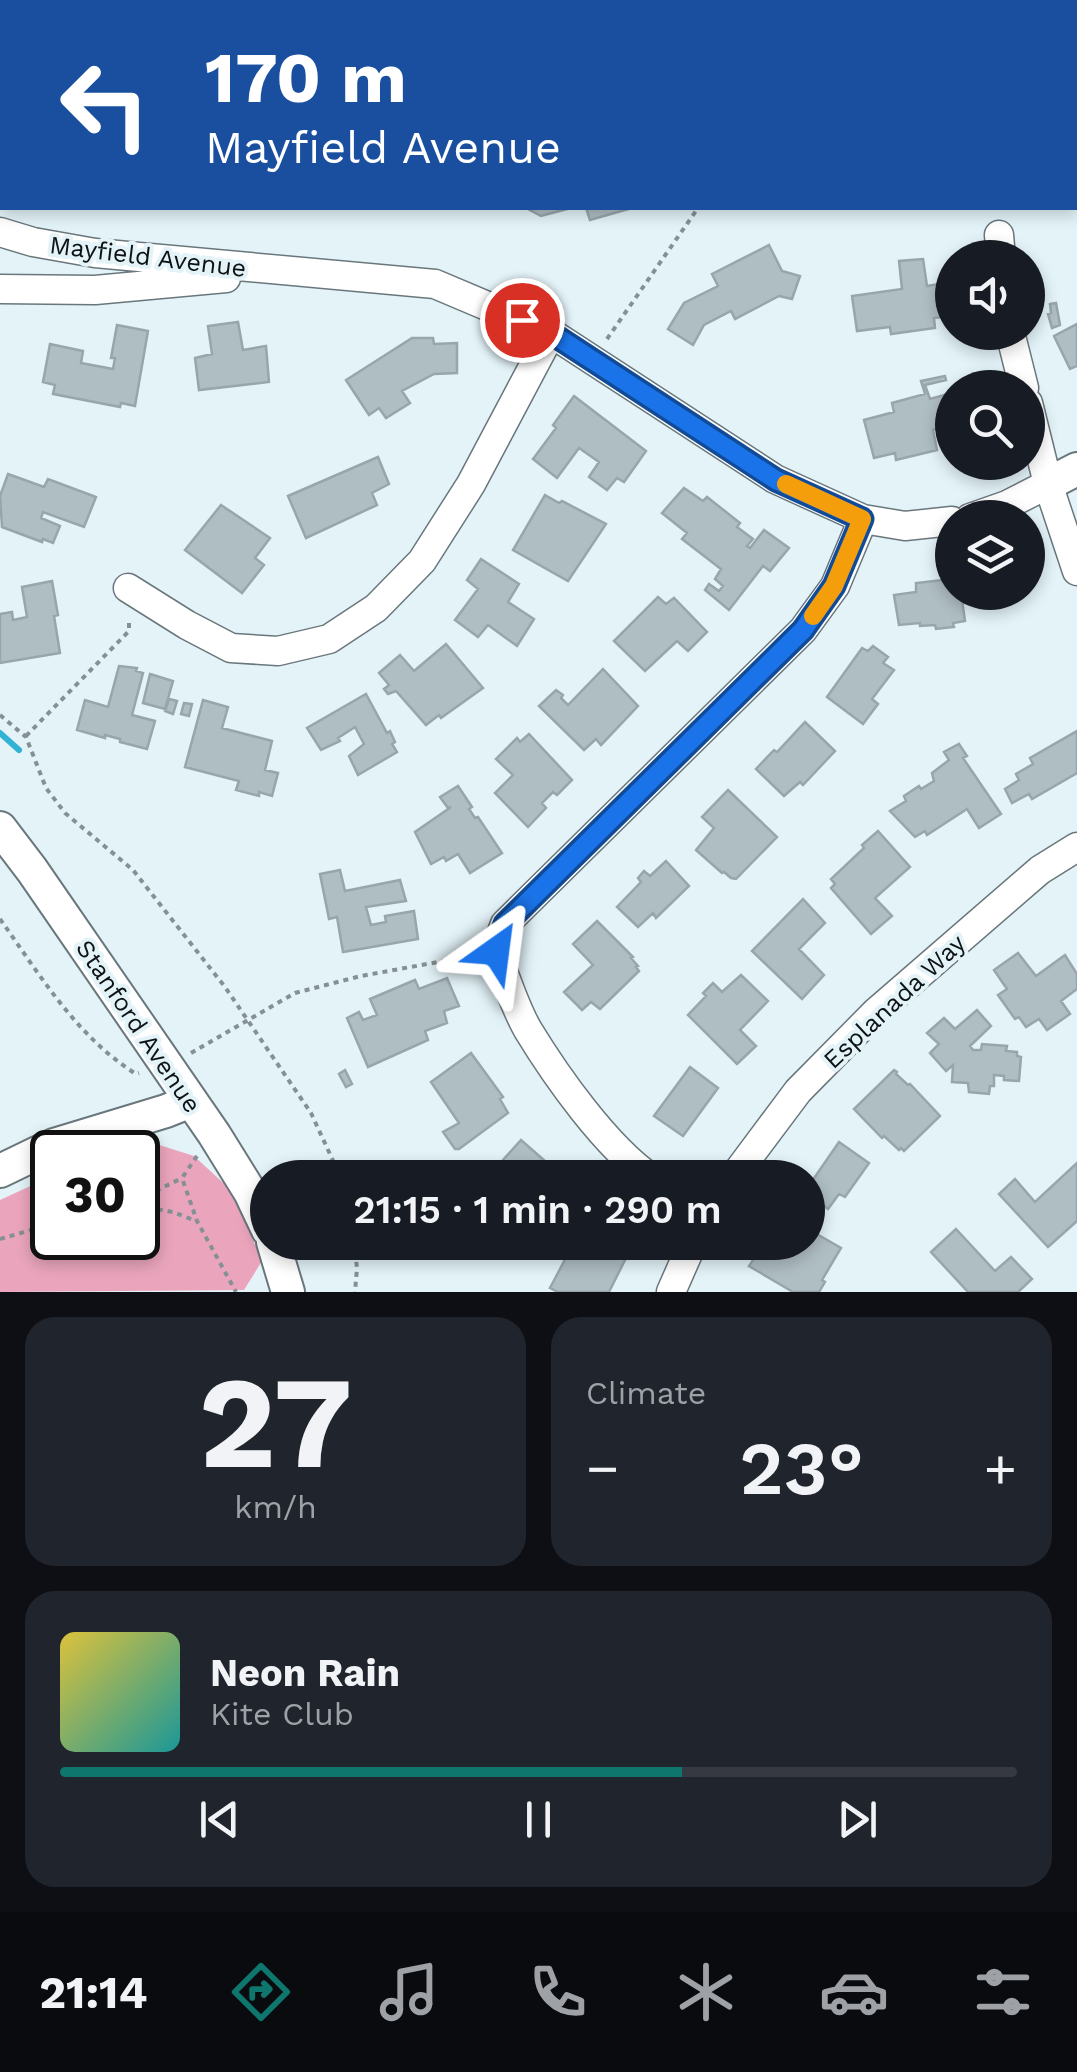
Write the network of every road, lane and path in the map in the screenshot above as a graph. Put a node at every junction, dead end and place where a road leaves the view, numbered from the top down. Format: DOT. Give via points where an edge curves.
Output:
graph roads {
  1 [pos="697,210"];
  2 [pos="0,232"];
  3 [pos="297,272"];
  4 [pos="0,289"];
  5 [pos="551,333"];
  6 [pos="592,360"];
  7 [pos="1045,440"];
  8 [pos="1062,477"];
  9 [pos="1014,500"];
  10 [pos="862,519"];
  11 [pos="935,523"];
  12 [pos="1077,571"];
  13 [pos="128,588"];
  14 [pos="0,715"];
  15 [pos="26,736"];
  16 [pos="0,828"];
  17 [pos="1077,847"];
  18 [pos="0,920"];
  19 [pos="496,951"];
  20 [pos="249,1021"];
  21 [pos="187,1054"];
  22 [pos="146,1072"];
  23 [pos="192,1102"];
  24 [pos="200,1152"];
  25 [pos="332,1160"];
  26 [pos="630,1160"];
  27 [pos="746,1160"];
  28 [pos="0,1171"];
  29 [pos="182,1178"];
  30 [pos="160,1190"];
  31 [pos="250,1192"];
  32 [pos="160,1208"];
  33 [pos="197,1221"];
  34 [pos="30,1230"];
  35 [pos="0,1239"];
  36 [pos="278,1260"];
  37 [pos="356,1260"];
  38 [pos="685,1260"];
  39 [pos="236,1292"];
  40 [pos="288,1292"];
  41 [pos="355,1292"];
  42 [pos="670,1292"];
  1 -- 6 [label="path"];
  2 -- 3 [label="street, Mayfield Avenue" via="95,254"];
  3 -- 4 [label="street, Mayfield Avenue" via="95,290"];
  3 -- 5 [label="street, Mayfield Avenue" via="435,284"];
  5 -- 6 [label="street, Mayfield Avenue"];
  5 -- 13 [label="street" via="471,484 422,560 376,608 328,639 278,651 230,648"];
  6 -- 10 [label="street, Mayfield Avenue" via="776,480"];
  7 -- 8 [label="street"];
  8 -- 9 [label="street"];
  8 -- 12 [label="street"];
  10 -- 11 [label="street, Mayfield Avenue"];
  10 -- 19 [label="street" via="834,586 803,630 505,924"];
  13 -- 15 [label="path" via="129,632"];
  14 -- 15 [label="path"];
  15 -- 20 [label="path" via="46,788 65,813 133,870"];
  16 -- 23 [label="street, Stanford Avenue"];
  17 -- 27 [label="street, Esplanada Way" via="1040,870 876,1012 798,1091"];
  18 -- 22 [label="path" via="80,1028 124,1067"];
  19 -- 20 [label="path" via="296,993"];
  19 -- 26 [label="street" via="527,1028 586,1113"];
  20 -- 21 [label="path"];
  20 -- 25 [label="path" via="311,1112"];
  23 -- 28 [label="street" via="54,1145"];
  23 -- 31 [label="street, Stanford Avenue"];
  24 -- 29 [label="path"];
  29 -- 30 [label="path"];
  29 -- 33 [label="path"];
  32 -- 33 [label="path"];
  33 -- 39 [label="path"];
  34 -- 35 [label="path"];
  36 -- 40 [label="street"];
  37 -- 41 [label="path"];
  38 -- 42 [label="street"];
}
